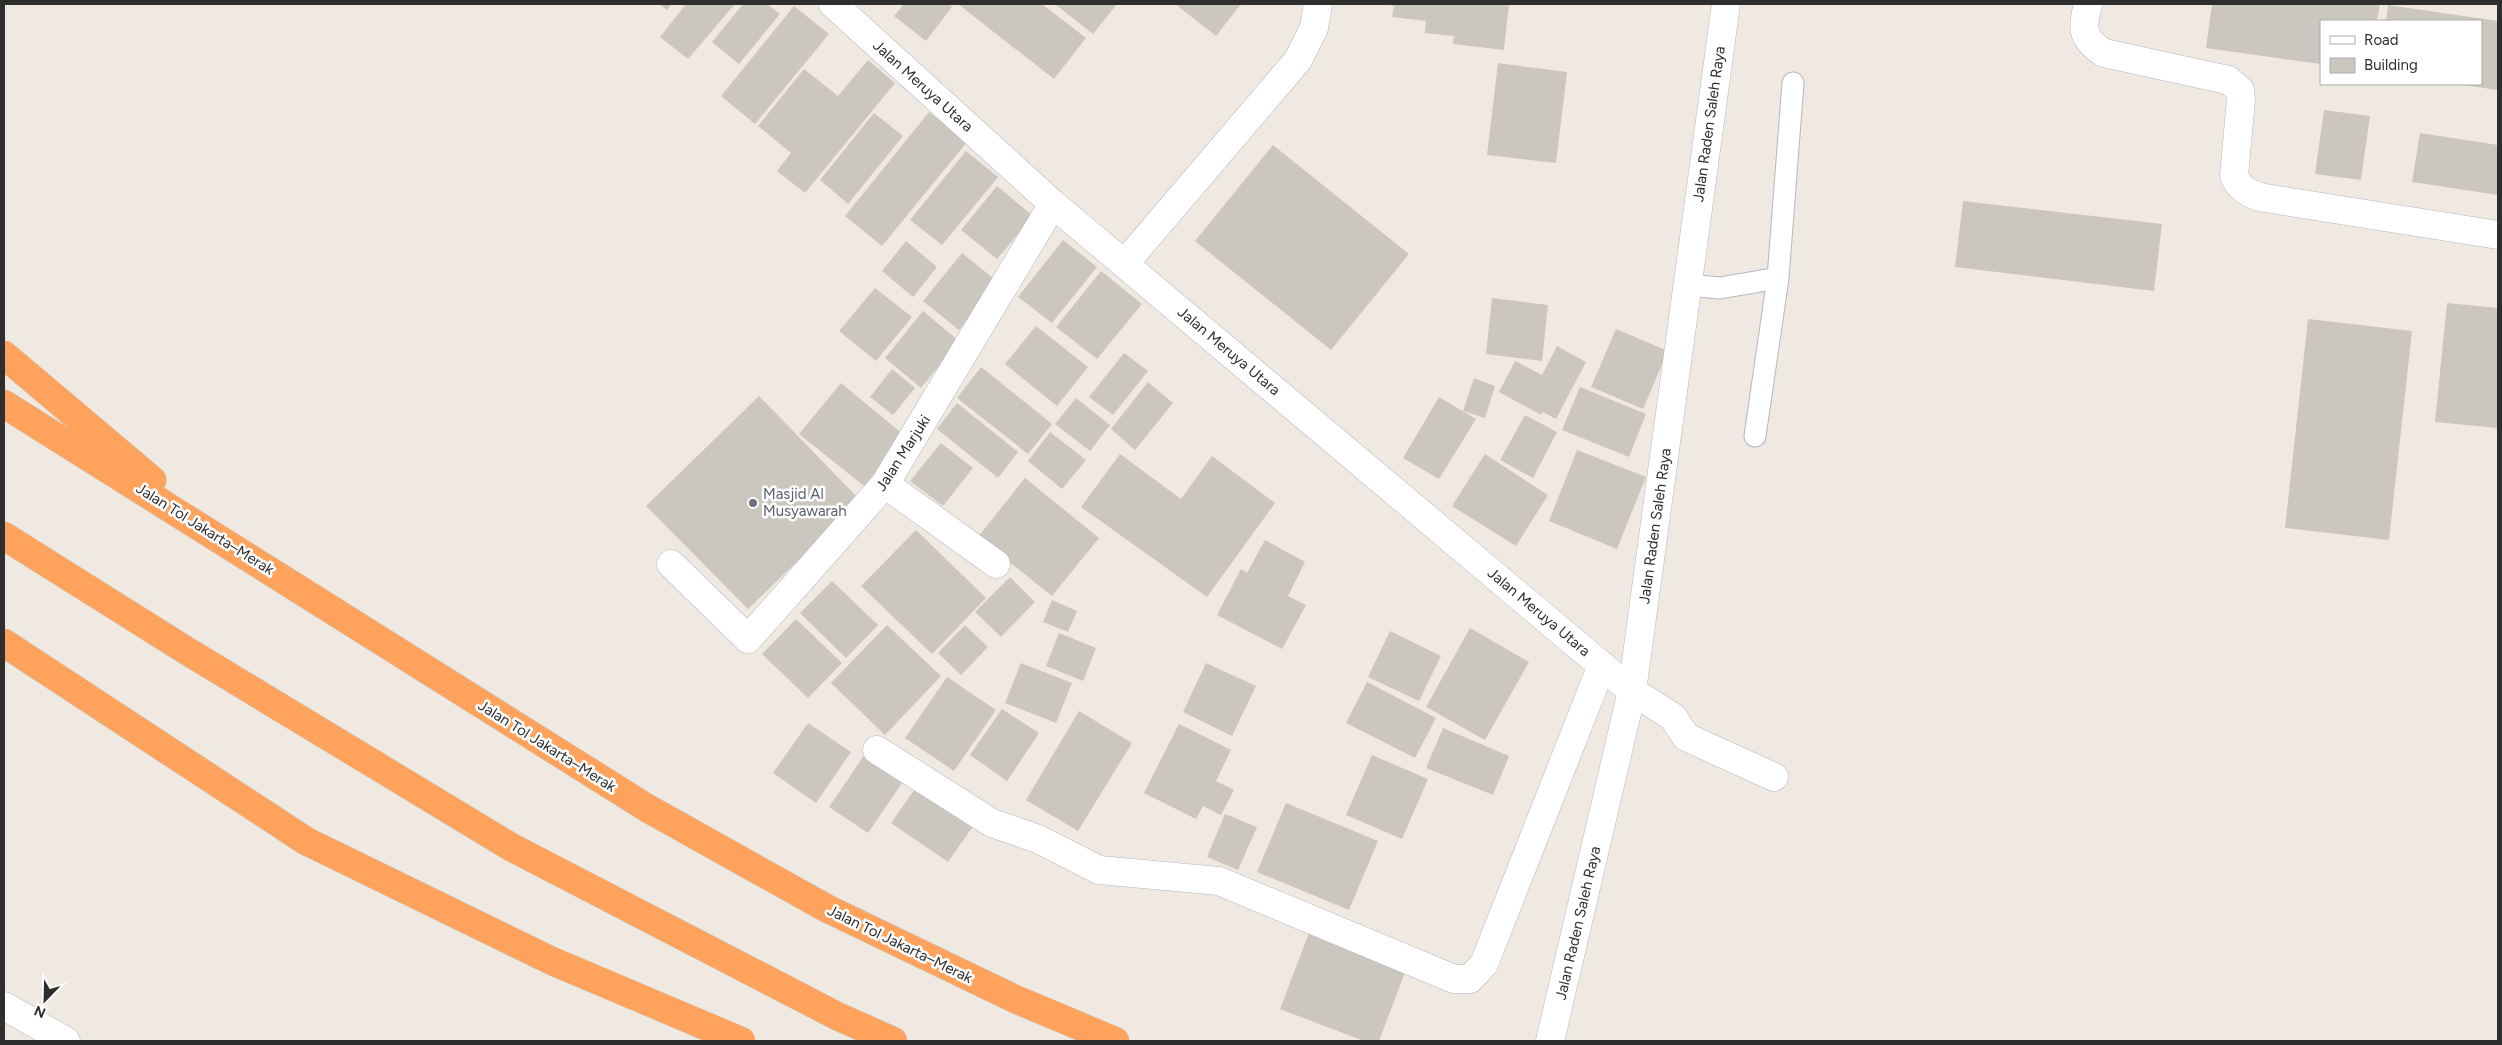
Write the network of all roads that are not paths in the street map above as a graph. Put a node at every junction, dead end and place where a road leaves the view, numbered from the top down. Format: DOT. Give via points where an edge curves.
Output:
graph roads {
  1 [pos="833,4"];
  2 [pos="1318,4"];
  3 [pos="1726,4"];
  4 [pos="2088,4"];
  5 [pos="1793,83"];
  6 [pos="1053,204"];
  7 [pos="2498,235"];
  8 [pos="1125,263"];
  9 [pos="1778,278"];
  10 [pos="1687,285"];
  11 [pos="4,355"];
  12 [pos="4,404"];
  13 [pos="1755,436"];
  14 [pos="885,484"];
  15 [pos="4,536"];
  16 [pos="217,536"];
  17 [pos="671,564"];
  18 [pos="996,564"];
  19 [pos="4,642"];
  20 [pos="1602,665"];
  21 [pos="1632,691"];
  22 [pos="877,750"];
  23 [pos="1774,778"];
  24 [pos="4,1006"];
  25 [pos="66,1041"];
  26 [pos="741,1041"];
  27 [pos="893,1041"];
  28 [pos="1115,1041"];
  29 [pos="1550,1041"];
  1 -- 6 [label="street, Jalan Meruya Utara"];
  2 -- 8 [label="street" via="1314,28 1298,60"];
  3 -- 10 [label="street, Jalan Raden Saleh Raya"];
  4 -- 7 [label="street" via="2084,29 2087,40 2104,53 2228,80 2238,87 2241,99 2234,176 2246,192 2265,198"];
  5 -- 9 [label="lane"];
  6 -- 8 [label="street, Jalan Meruya Utara"];
  6 -- 14 [label="street, Jalan Marjuki"];
  8 -- 20 [label="street, Jalan Meruya Utara"];
  9 -- 10 [label="lane" via="1720,288"];
  9 -- 13 [label="lane"];
  10 -- 21 [label="street, Jalan Raden Saleh Raya"];
  11 -- 16 [label="highway"];
  12 -- 16 [label="highway, Jalan Tol Jakarta–Merak"];
  14 -- 17 [label="street, Jalan Marjuki" via="748,639"];
  14 -- 18 [label="street"];
  15 -- 27 [label="highway" via="511,847 837,1016"];
  16 -- 28 [label="highway, Jalan Tol Jakarta–Merak" via="339,616 673,822 826,908 1015,999"];
  19 -- 26 [label="highway" via="306,841 552,961"];
  20 -- 21 [label="street, Jalan Meruya Utara"];
  20 -- 22 [label="street" via="1484,964 1470,978 1454,980 1219,881 1099,870 1038,839 992,823"];
  21 -- 23 [label="street, Jalan Meruya Utara" via="1673,717 1686,737"];
  21 -- 29 [label="street, Jalan Raden Saleh Raya"];
  24 -- 25 [label="street"];
}
